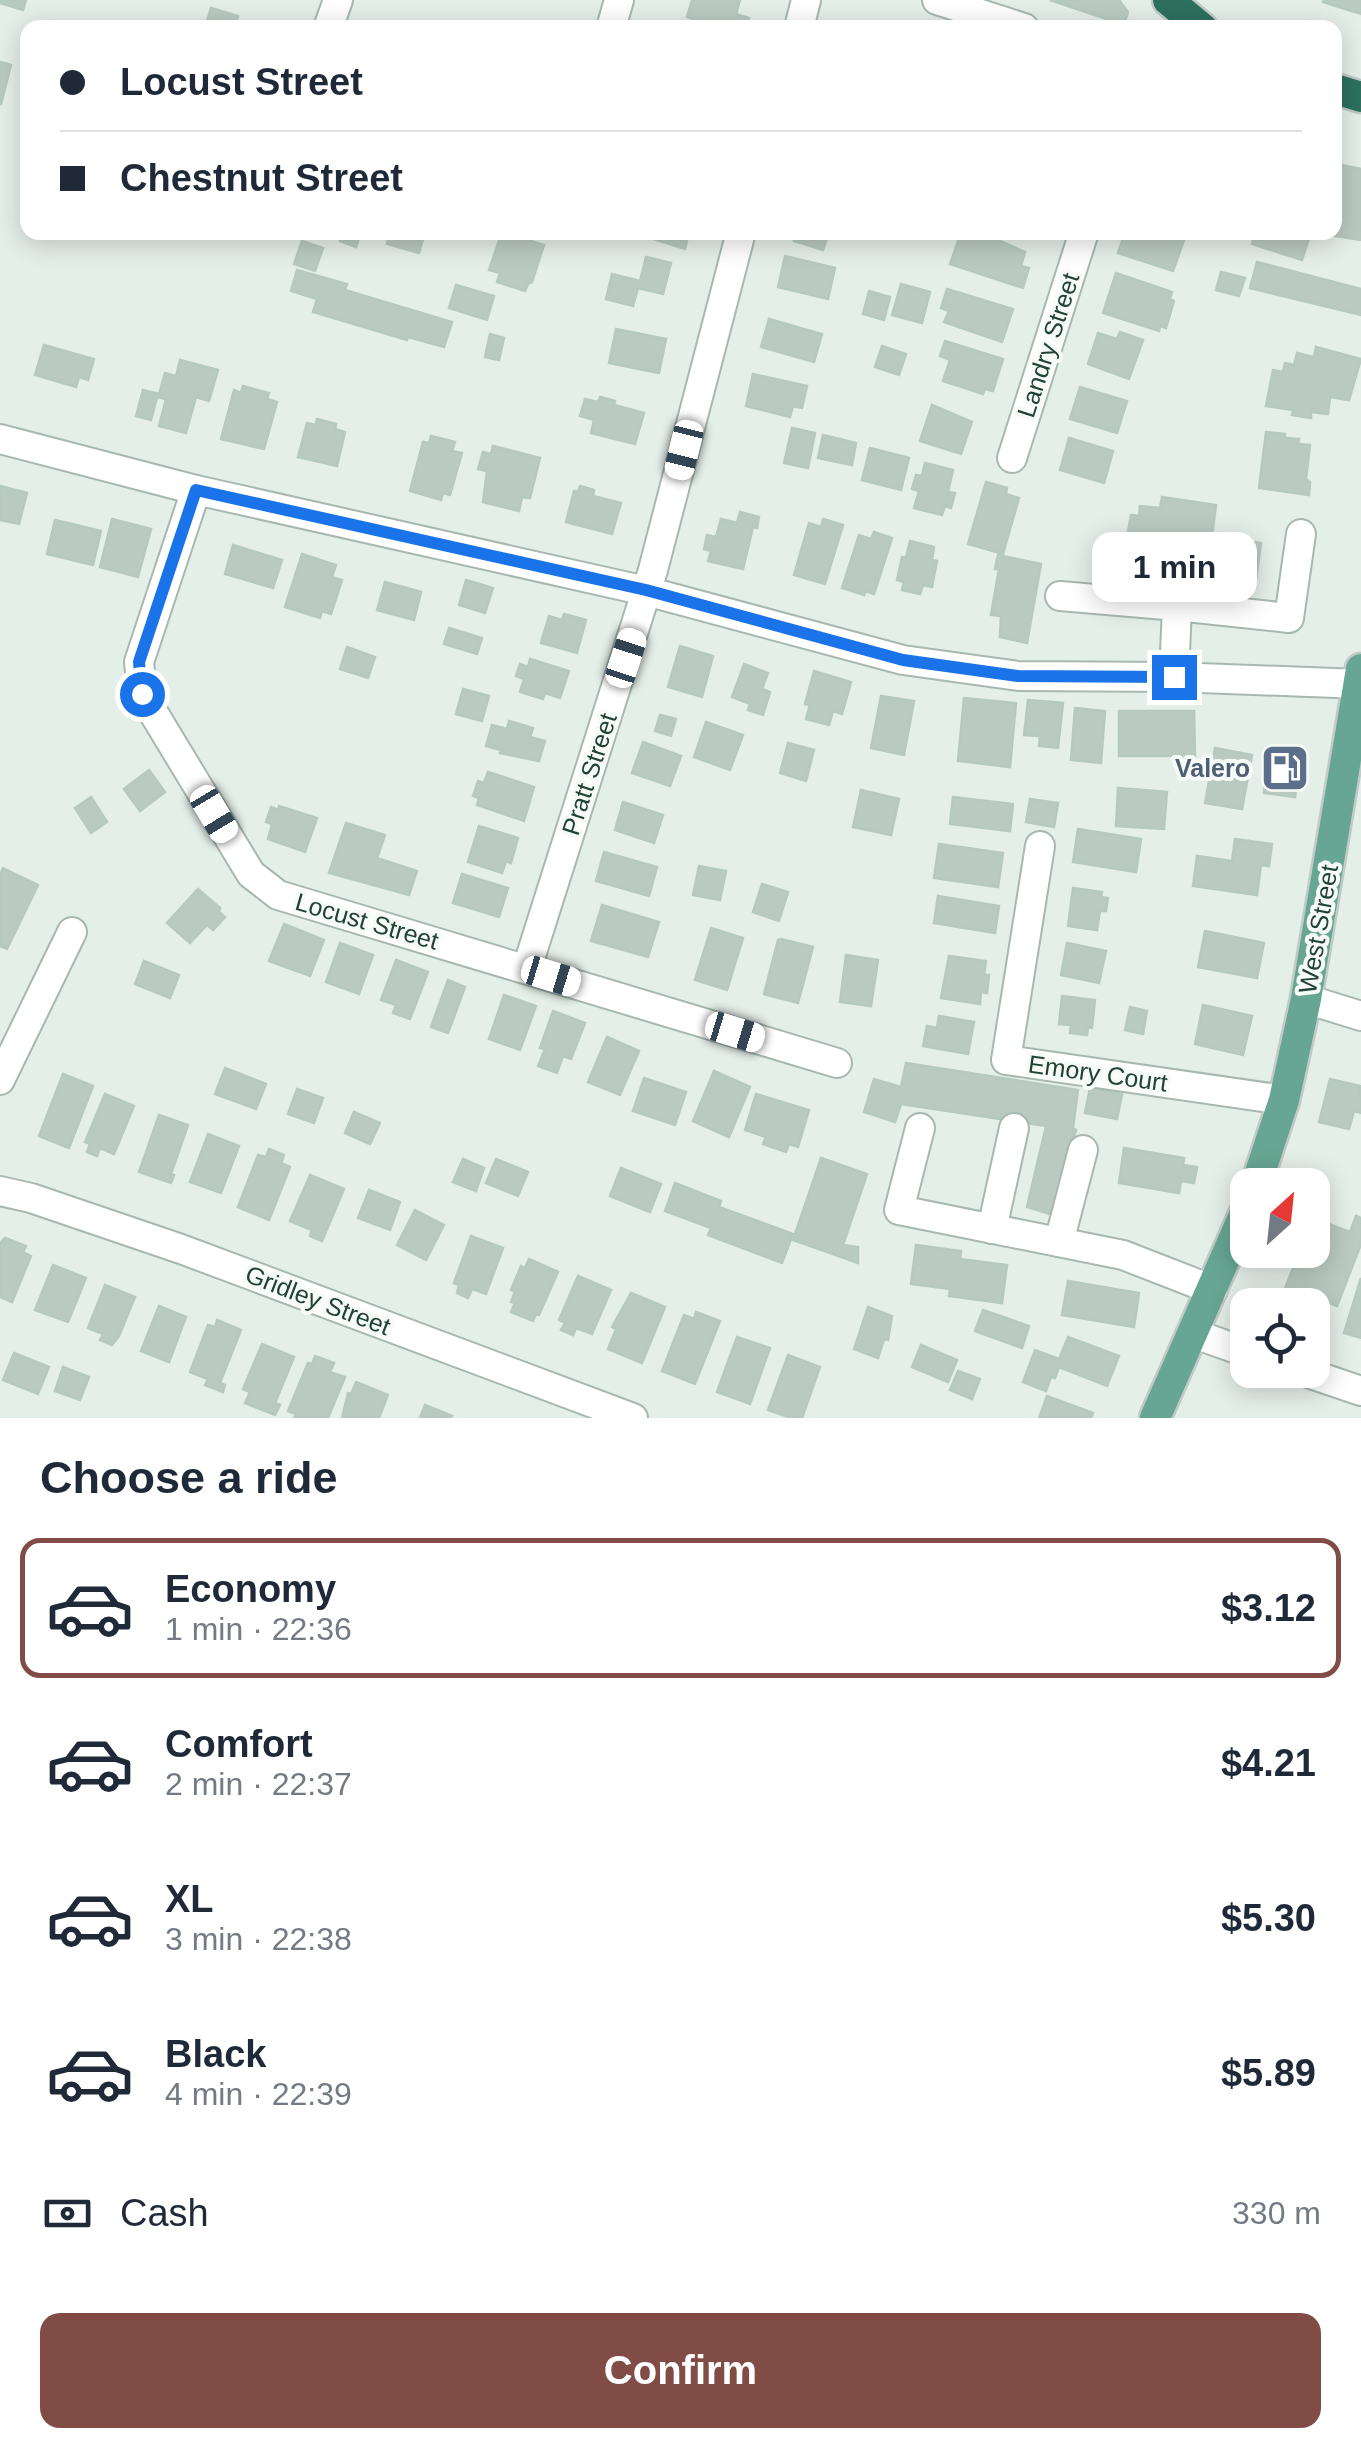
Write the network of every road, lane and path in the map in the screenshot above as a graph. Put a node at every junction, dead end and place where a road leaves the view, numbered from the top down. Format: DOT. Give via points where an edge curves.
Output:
graph roads {
  1 [pos="937,0"];
  2 [pos="1168,0"];
  3 [pos="999,20"];
  4 [pos="1192,20"];
  5 [pos="740,240"];
  6 [pos="1081,240"];
  7 [pos="0,438"];
  8 [pos="1012,458"];
  9 [pos="196,490"];
  10 [pos="1301,534"];
  11 [pos="646,590"];
  12 [pos="1060,596"];
  13 [pos="1178,606"];
  14 [pos="1174,677"];
  15 [pos="1360,679"];
  16 [pos="1040,846"];
  17 [pos="72,932"];
  18 [pos="527,968"];
  19 [pos="1306,999"];
  20 [pos="1361,1016"];
  21 [pos="837,1063"];
  22 [pos="0,1080"];
  23 [pos="1284,1100"];
  24 [pos="920,1128"];
  25 [pos="1014,1128"];
  26 [pos="1082,1150"];
  27 [pos="1262,1168"];
  28 [pos="0,1191"];
  29 [pos="992,1229"];
  30 [pos="1059,1242"];
  31 [pos="1230,1249"];
  32 [pos="1213,1290"];
  33 [pos="1192,1334"];
  34 [pos="1230,1346"];
  35 [pos="1330,1380"];
  36 [pos="1361,1391"];
  37 [pos="633,1418"];
  38 [pos="1154,1418"];
  1 -- 3 [label="street"];
  2 -- 4 [label="highway"];
  5 -- 11 [label="street, Pratt Street"];
  6 -- 8 [label="street, Landry Street"];
  7 -- 9 [label="street"];
  9 -- 11 [label="street"];
  9 -- 18 [label="street, Locust Street" via="139,662 142,694 251,874 278,895"];
  10 -- 13 [label="street" via="1290,618"];
  11 -- 14 [label="street" via="903,660 1018,676"];
  11 -- 18 [label="street, Pratt Street"];
  12 -- 13 [label="street"];
  13 -- 14 [label="street"];
  14 -- 15 [label="street"];
  15 -- 19 [label="main road, West Street"];
  16 -- 23 [label="street, Emory Court" via="1006,1060"];
  17 -- 22 [label="street"];
  18 -- 21 [label="street, Locust Street"];
  19 -- 20 [label="street"];
  19 -- 23 [label="main road, West Street"];
  23 -- 27 [label="main road, West Street"];
  24 -- 29 [label="street" via="899,1210"];
  25 -- 29 [label="street"];
  26 -- 30 [label="street"];
  28 -- 37 [label="street, Gridley Street" via="181,1249"];
  29 -- 30 [label="street"];
  30 -- 32 [label="street" via="1123,1255"];
  31 -- 32 [label="main road"];
  32 -- 33 [label="main road"];
  33 -- 34 [label="street"];
  33 -- 38 [label="main road"];
  35 -- 36 [label="street"];
}
